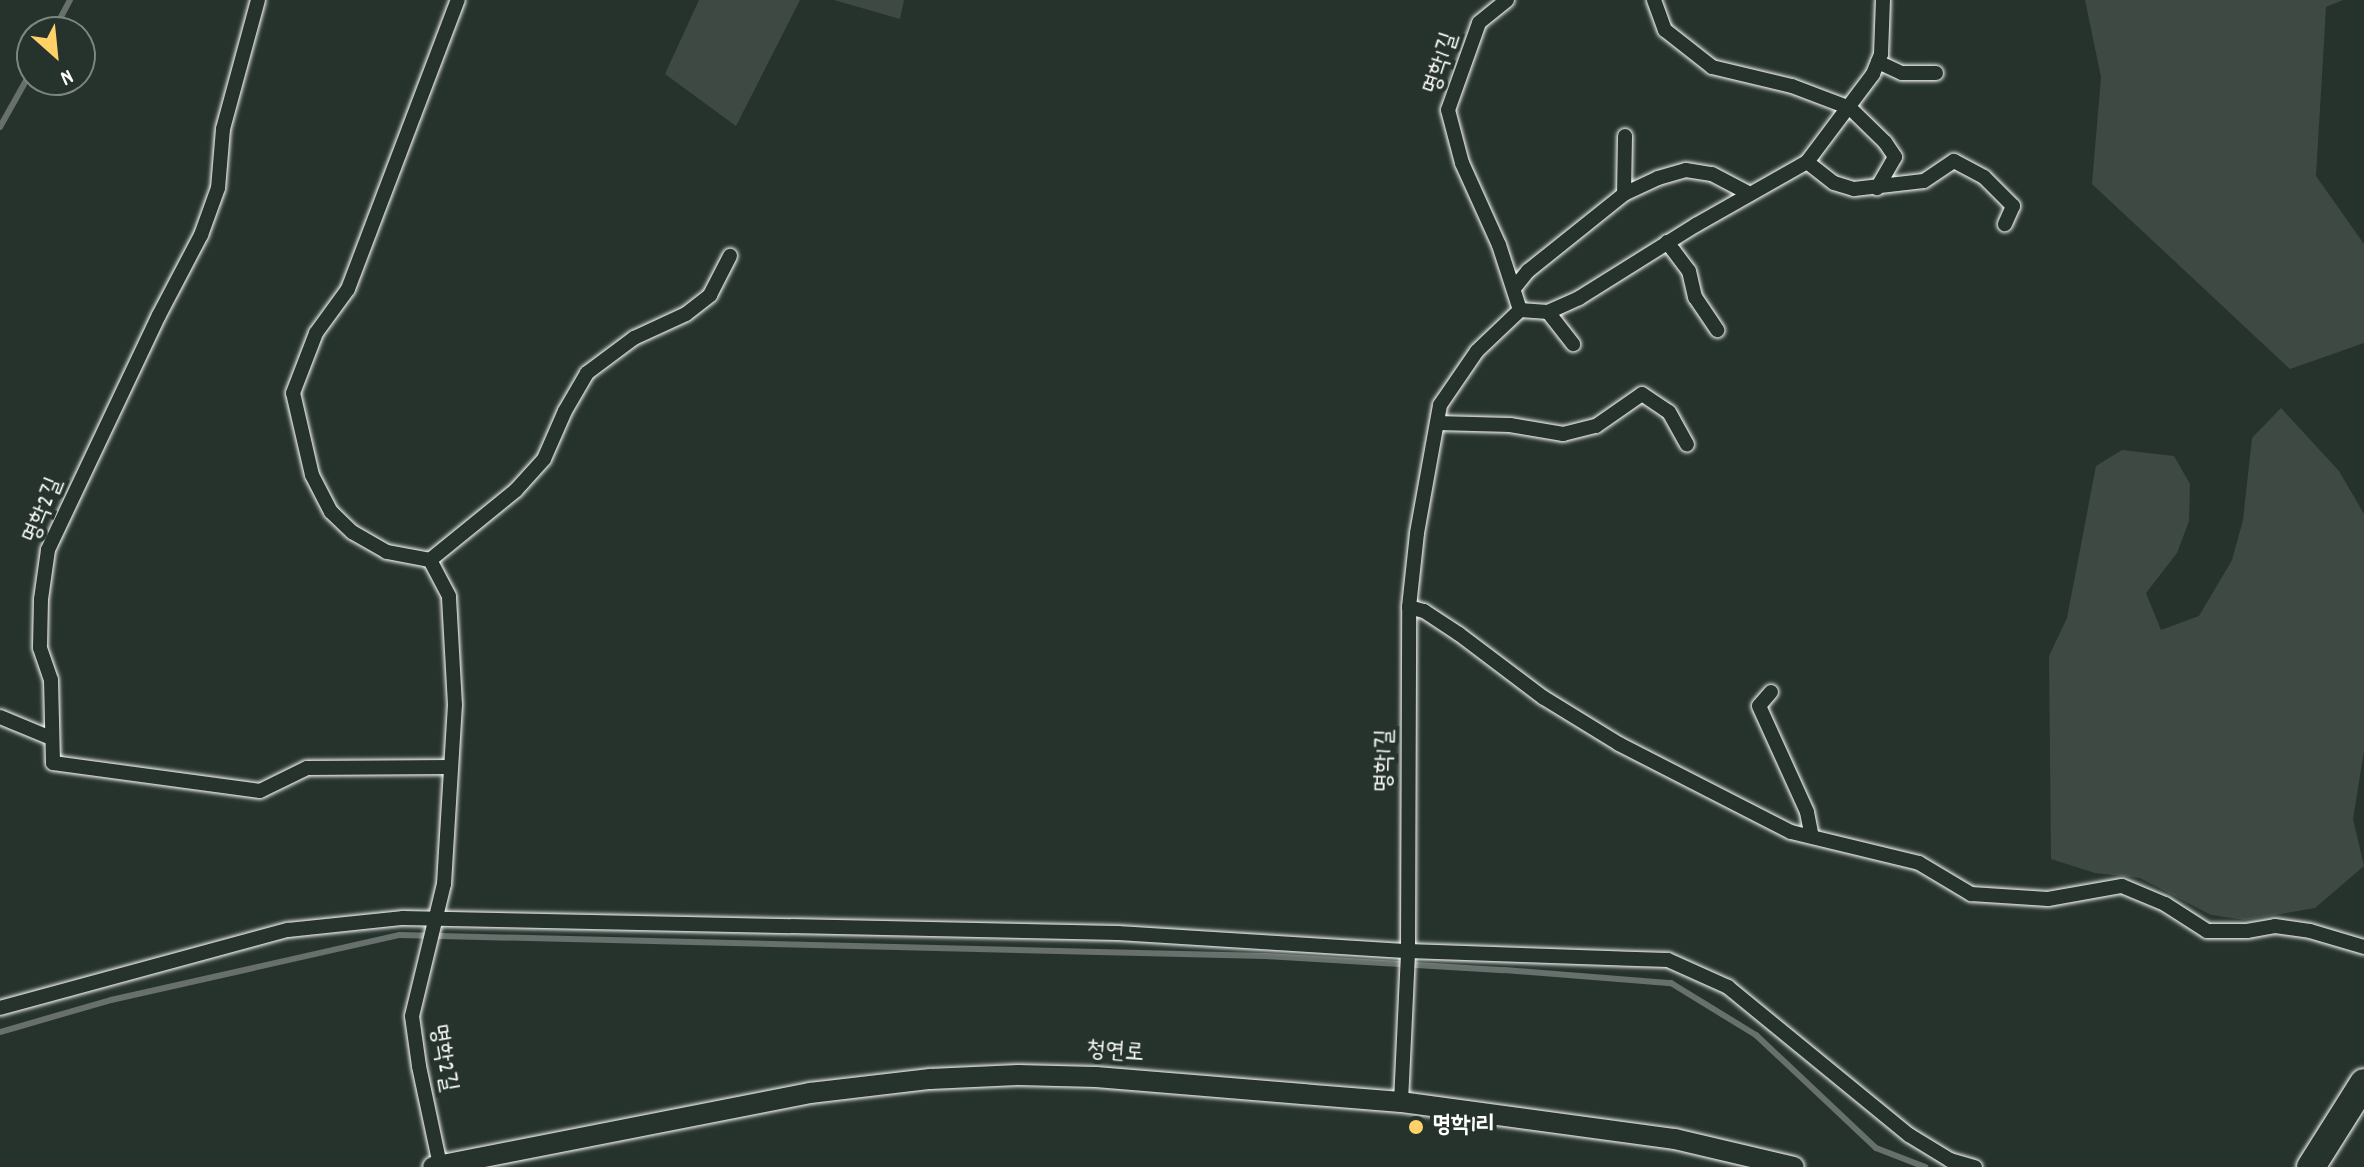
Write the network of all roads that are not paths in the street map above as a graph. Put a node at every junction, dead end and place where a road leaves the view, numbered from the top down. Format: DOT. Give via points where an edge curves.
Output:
graph roads {
  1 [pos="258,0"];
  2 [pos="458,0"];
  3 [pos="1507,0"];
  4 [pos="1654,0"];
  5 [pos="1883,0"];
  6 [pos="1878,62"];
  7 [pos="1936,73"];
  8 [pos="1850,108"];
  9 [pos="1625,136"];
  10 [pos="1807,162"];
  11 [pos="1877,188"];
  12 [pos="1624,194"];
  13 [pos="1750,194"];
  14 [pos="2005,224"];
  15 [pos="1667,242"];
  16 [pos="730,256"];
  17 [pos="1515,287"];
  18 [pos="1520,310"];
  19 [pos="1548,312"];
  20 [pos="1717,330"];
  21 [pos="1573,344"];
  22 [pos="1437,423"];
  23 [pos="1687,444"];
  24 [pos="430,560"];
  25 [pos="1409,607"];
  26 [pos="1771,692"];
  27 [pos="0,717"];
  28 [pos="51,738"];
  29 [pos="450,767"];
  30 [pos="1812,837"];
  31 [pos="435,924"];
  32 [pos="2364,947"];
  33 [pos="1408,952"];
  34 [pos="0,1008"];
  35 [pos="2364,1083"];
  36 [pos="1401,1102"];
  37 [pos="436,1166"];
  38 [pos="1794,1167"];
  39 [pos="1975,1167"];
  40 [pos="2311,1167"];
  1 -- 28 [label="street, 명학2길" via="223,129 218,188 201,235 48,550 40,648 51,680"];
  2 -- 24 [label="street" via="348,289 316,333 293,393 312,475 331,512 352,532 387,552"];
  3 -- 17 [label="street, 명학1길" via="1479,23 1448,110 1462,163"];
  4 -- 8 [label="street" via="1665,30 1712,67 1792,86"];
  5 -- 6 [label="street"];
  6 -- 7 [label="street" via="1902,73"];
  6 -- 8 [label="street"];
  8 -- 10 [label="street"];
  8 -- 11 [label="street" via="1895,157"];
  9 -- 12 [label="street"];
  10 -- 11 [label="street" via="1834,183"];
  10 -- 13 [label="street"];
  11 -- 14 [label="street" via="1924,181 1954,161 1984,177 2013,206"];
  12 -- 13 [label="street" via="1686,170 1712,174"];
  12 -- 17 [label="street"];
  13 -- 15 [label="street"];
  15 -- 19 [label="street"];
  15 -- 20 [label="street" via="1689,271 1695,297"];
  16 -- 24 [label="street" via="710,295 686,314 634,338 587,373 544,459 516,490"];
  17 -- 18 [label="street, 명학1길"];
  18 -- 19 [label="street"];
  18 -- 22 [label="street, 명학1길" via="1477,351 1440,405"];
  19 -- 21 [label="street"];
  22 -- 23 [label="street" via="1510,425 1563,434 1596,426 1642,394 1669,412"];
  22 -- 25 [label="street, 명학1길"];
  24 -- 29 [label="street" via="449,596 455,653"];
  25 -- 30 [label="street" via="1424,611 1544,698 1619,744 1791,832"];
  25 -- 33 [label="street, 명학1길"];
  26 -- 30 [label="street" via="1759,706 1807,812"];
  27 -- 28 [label="street"];
  28 -- 29 [label="street" via="53,763 260,791 307,768"];
  29 -- 31 [label="street" via="449,842"];
  30 -- 32 [label="street" via="1919,863 1971,894 2048,899 2122,886 2165,904 2207,931 2275,926"];
  31 -- 33 [label="street" via="1118,933"];
  31 -- 34 [label="street" via="403,918 288,930"];
  31 -- 37 [label="street, 명학2길" via="412,1016"];
  33 -- 36 [label="street, 명학1길"];
  33 -- 39 [label="street" via="1668,960 1728,987 1909,1135 1950,1160"];
  35 -- 40 [label="highway"];
  36 -- 37 [label="main road, 청연로" via="1096,1077 930,1079 810,1093"];
  36 -- 38 [label="main road, 청연로" via="1675,1139"];
}
